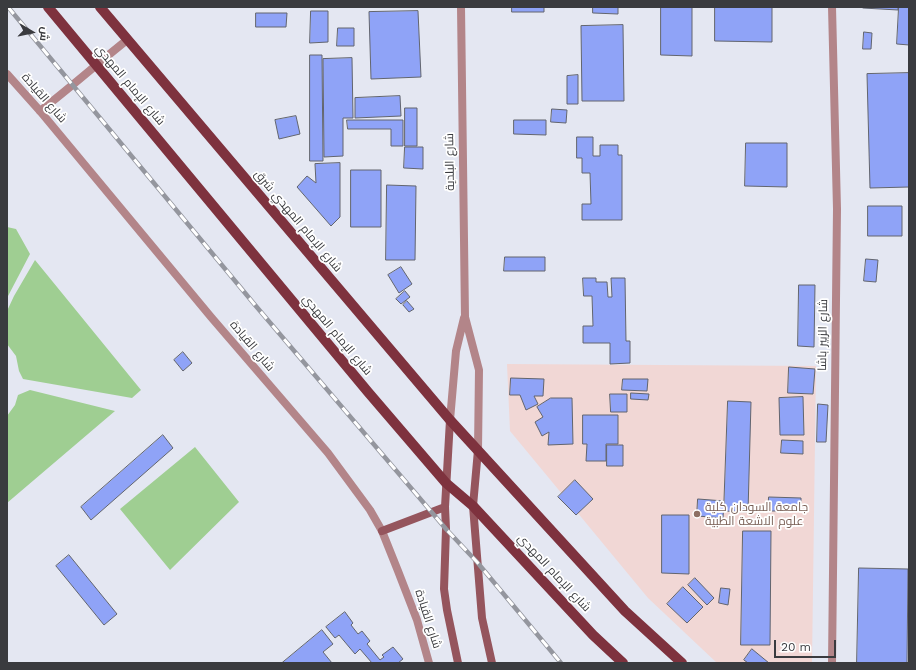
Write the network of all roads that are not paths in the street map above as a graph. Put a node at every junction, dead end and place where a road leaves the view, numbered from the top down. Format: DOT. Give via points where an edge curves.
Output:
graph roads {
  1 [pos="48,7"];
  2 [pos="100,7"];
  3 [pos="461,7"];
  4 [pos="832,7"];
  5 [pos="127,40"];
  6 [pos="96,64"];
  7 [pos="7,74"];
  8 [pos="40,111"];
  9 [pos="465,317"];
  10 [pos="450,420"];
  11 [pos="478,450"];
  12 [pos="446,483"];
  13 [pos="473,506"];
  14 [pos="445,507"];
  15 [pos="382,531"];
  16 [pos="429,663"];
  17 [pos="458,663"];
  18 [pos="492,663"];
  19 [pos="624,663"];
  20 [pos="682,663"];
  21 [pos="832,663"];
  1 -- 6 [label="main road, شارع الإمام المهدي"];
  2 -- 5 [label="main road, شارع الإمام المهدي شرق"];
  3 -- 9 [label="street, شارع البلدية"];
  4 -- 21 [label="street, شارع الزبير باشا" via="837,209"];
  5 -- 6 [label="street"];
  5 -- 10 [label="main road, شارع الإمام المهدي شرق"];
  6 -- 8 [label="street" via="74,86"];
  6 -- 12 [label="main road, شارع الإمام المهدي" via="332,350"];
  7 -- 8 [label="street, شارع القيادة"];
  8 -- 15 [label="street, شارع القيادة" via="328,453 370,510"];
  9 -- 10 [label="street" via="456,352"];
  9 -- 11 [label="street" via="479,370"];
  10 -- 11 [label="main road, شارع الإمام المهدي شرق"];
  10 -- 12 [label="main road, شارع القيادة"];
  11 -- 13 [label="main road"];
  11 -- 20 [label="main road" via="625,611"];
  12 -- 13 [label="main road, شارع الإمام المهدي"];
  12 -- 14 [label="main road, شارع القيادة"];
  13 -- 18 [label="main road" via="482,618"];
  13 -- 19 [label="main road, شارع الإمام المهدي" via="593,635"];
  14 -- 15 [label="main road"];
  14 -- 17 [label="main road, شارع القيادة" via="444,589"];
  15 -- 16 [label="street, شارع القيادة" via="417,620"];
}
